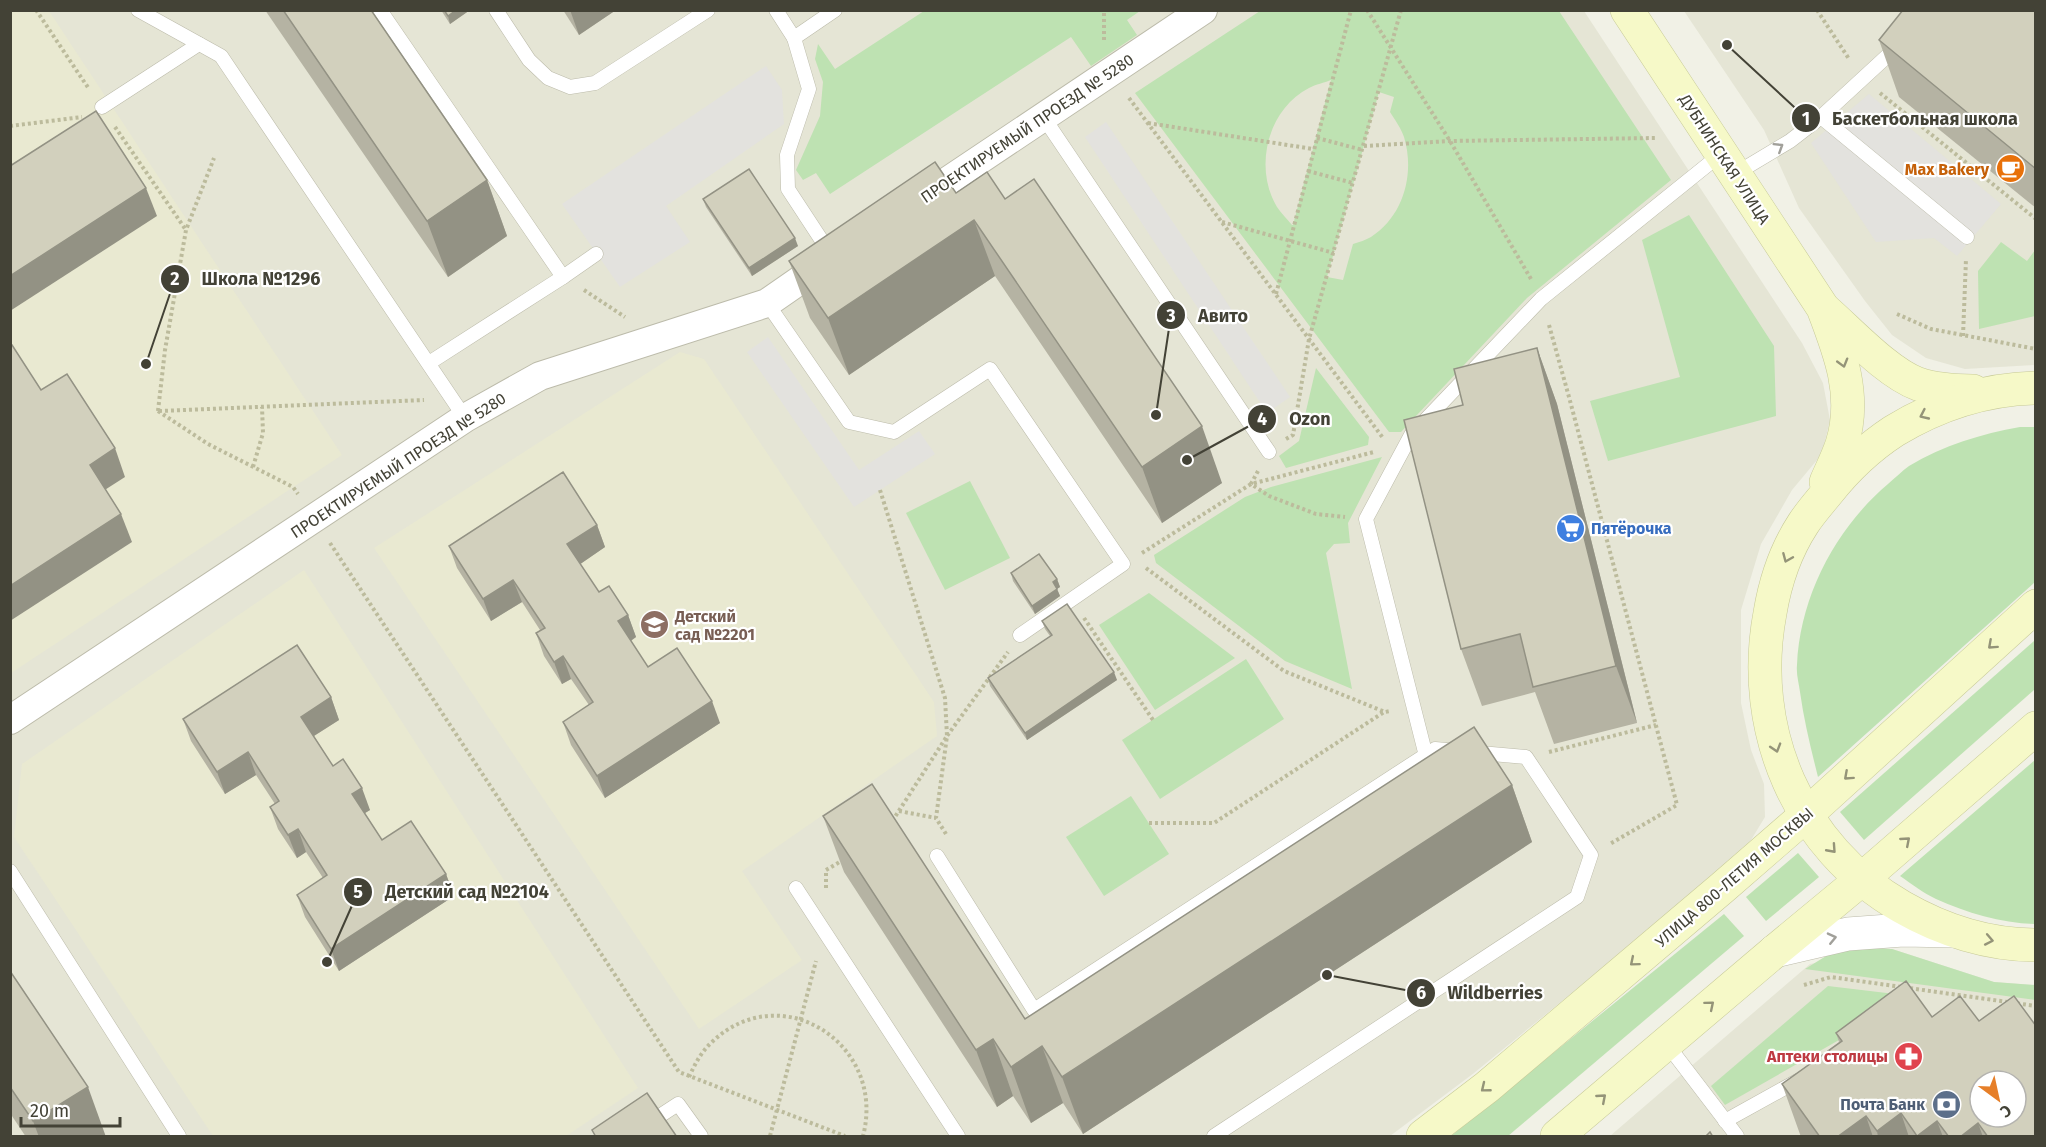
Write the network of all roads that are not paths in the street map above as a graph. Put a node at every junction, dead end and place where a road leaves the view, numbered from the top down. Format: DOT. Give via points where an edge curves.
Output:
graph roads {
  1 [pos="138,10"];
  2 [pos="380,10"];
  3 [pos="496,10"];
  4 [pos="708,10"];
  5 [pos="776,10"];
  6 [pos="835,10"];
  7 [pos="1203,10"];
  8 [pos="1627,10"];
  9 [pos="794,38"];
  10 [pos="1903,41"];
  11 [pos="199,44"];
  12 [pos="102,108"];
  13 [pos="1044,117"];
  14 [pos="1821,117"];
  15 [pos="1728,164"];
  16 [pos="890,219"];
  17 [pos="1967,237"];
  18 [pos="842,251"];
  19 [pos="596,254"];
  20 [pos="563,277"];
  21 [pos="767,303"];
  22 [pos="1823,308"];
  23 [pos="429,363"];
  24 [pos="2036,388"];
  25 [pos="2000,390"];
  26 [pos="459,409"];
  27 [pos="1269,452"];
  28 [pos="1815,507"];
  29 [pos="2036,606"];
  30 [pos="1020,635"];
  31 [pos="10,720"];
  32 [pos="2036,728"];
  33 [pos="1426,756"];
  34 [pos="1806,815"];
  35 [pos="938,856"];
  36 [pos="10,871"];
  37 [pos="1862,879"];
  38 [pos="796,888"];
  39 [pos="1953,931"];
  40 [pos="2036,945"];
  41 [pos="1774,951"];
  42 [pos="1666,1043"];
  43 [pos="1806,1075"];
  44 [pos="1725,1121"];
  45 [pos="179,1137"];
  46 [pos="629,1137"];
  47 [pos="701,1137"];
  48 [pos="958,1137"];
  49 [pos="1214,1137"];
  50 [pos="1423,1137"];
  51 [pos="1557,1137"];
  52 [pos="1737,1137"];
  1 -- 11 [label="lane"];
  2 -- 20 [label="lane"];
  3 -- 4 [label="lane" via="529,60 548,78 570,87 595,83"];
  5 -- 9 [label="lane"];
  6 -- 9 [label="lane"];
  7 -- 13 [label="street, ПРОЕКТИРУЕМЫЙ ПРОЕЗД № 5280"];
  8 -- 15 [label="main road, ДУБНИНСКАЯ УЛИЦА"];
  9 -- 18 [label="lane" via="809,89 787,155 788,189"];
  10 -- 14 [label="lane"];
  11 -- 12 [label="lane"];
  11 -- 23 [label="lane" via="221,56"];
  13 -- 16 [label="street, ПРОЕКТИРУЕМЫЙ ПРОЕЗД № 5280"];
  13 -- 27 [label="lane"];
  15 -- 14 [label="lane, one-way" via="1790,141"];
  14 -- 17 [label="lane"];
  15 -- 22 [label="main road, ДУБНИНСКАЯ УЛИЦА"];
  15 -- 33 [label="lane" via="1541,299 1412,435 1366,519"];
  18 -- 21 [label="street, ПРОЕКТИРУЕМЫЙ ПРОЕЗД № 5280"];
  19 -- 20 [label="lane"];
  20 -- 23 [label="lane"];
  21 -- 26 [label="street, ПРОЕКТИРУЕМЫЙ ПРОЕЗД № 5280" via="540,376"];
  21 -- 30 [label="lane" via="849,422 894,432 990,369 1128,561"];
  22 -- 25 [label="main road, ДУБНИНСКАЯ УЛИЦА" via="1883,362 1917,383 1948,391"];
  22 -- 28 [label="main road, ДУБНИНСКАЯ УЛИЦА, one-way" via="1845,373 1848,406 1842,443"];
  23 -- 26 [label="lane"];
  24 -- 25 [label="main road"];
  25 -- 28 [label="main road, one-way" via="1946,405 1879,441 1847,468"];
  26 -- 31 [label="street, ПРОЕКТИРУЕМЫЙ ПРОЕЗД № 5280" via="314,518"];
  28 -- 34 [label="main road, one-way" via="1785,559 1773,596 1763,671 1775,746"];
  29 -- 34 [label="main road, УЛИЦА 800-ЛЕТИЯ МОСКВЫ, one-way"];
  37 -- 32 [label="main road, one-way"];
  33 -- 35 [label="lane" via="1034,1010"];
  33 -- 49 [label="lane" via="1435,749 1526,757 1591,855 1577,897"];
  34 -- 37 [label="main road, one-way" via="1828,846"];
  34 -- 50 [label="main road, УЛИЦА 800-ЛЕТИЯ МОСКВЫ, one-way"];
  36 -- 45 [label="lane"];
  37 -- 39 [label="main road" via="1917,916"];
  37 -- 41 [label="main road"];
  38 -- 48 [label="lane"];
  39 -- 40 [label="main road, one-way"];
  41 -- 39 [label="street, one-way" via="1856,933"];
  42 -- 41 [label="main road, one-way"];
  42 -- 44 [label="lane"];
  51 -- 42 [label="main road, one-way"];
  43 -- 44 [label="lane"];
  44 -- 52 [label="lane"];
  46 -- 47 [label="lane" via="678,1104"];
}
